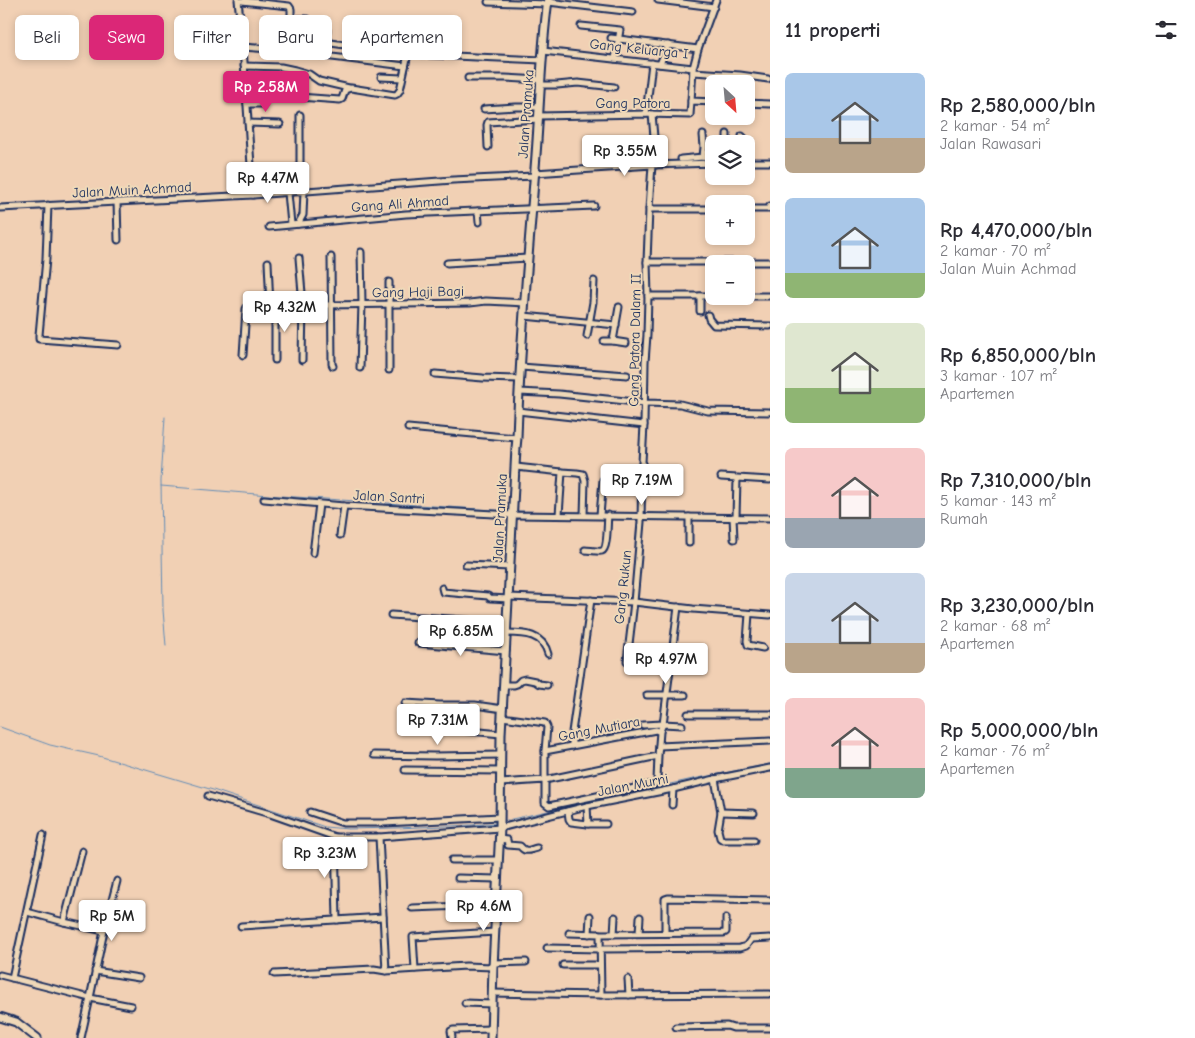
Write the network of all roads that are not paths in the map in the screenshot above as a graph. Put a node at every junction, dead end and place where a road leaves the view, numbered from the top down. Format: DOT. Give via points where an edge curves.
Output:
graph roads {
  1 [pos="238,0"];
  2 [pos="242,0"];
  3 [pos="658,0"];
  4 [pos="716,0"];
  5 [pos="255,1"];
  6 [pos="488,2"];
  7 [pos="548,2"];
  8 [pos="290,3"];
  9 [pos="714,7"];
  10 [pos="633,12"];
  11 [pos="240,15"];
  12 [pos="581,26"];
  13 [pos="611,38"];
  14 [pos="619,39"];
  15 [pos="668,45"];
  16 [pos="698,49"];
  17 [pos="543,51"];
  18 [pos="462,56"];
  19 [pos="332,57"];
  20 [pos="615,59"];
  21 [pos="244,60"];
  22 [pos="406,60"];
  23 [pos="542,60"];
  24 [pos="652,63"];
  25 [pos="660,64"];
  26 [pos="244,66"];
  27 [pos="405,66"];
  28 [pos="693,70"];
  29 [pos="382,77"];
  30 [pos="402,78"];
  31 [pos="468,78"];
  32 [pos="768,78"];
  33 [pos="540,82"];
  34 [pos="614,87"];
  35 [pos="349,88"];
  36 [pos="246,93"];
  37 [pos="264,94"];
  38 [pos="691,101"];
  39 [pos="705,102"];
  40 [pos="755,103"];
  41 [pos="247,104"];
  42 [pos="770,104"];
  43 [pos="539,107"];
  44 [pos="484,109"];
  45 [pos="649,114"];
  46 [pos="300,115"];
  47 [pos="539,117"];
  48 [pos="248,123"];
  49 [pos="280,124"];
  50 [pos="704,135"];
  51 [pos="654,137"];
  52 [pos="488,147"];
  53 [pos="655,152"];
  54 [pos="681,158"];
  55 [pos="705,159"];
  56 [pos="695,161"];
  57 [pos="755,162"];
  58 [pos="770,162"];
  59 [pos="654,165"];
  60 [pos="535,174"];
  61 [pos="302,191"];
  62 [pos="288,193"];
  63 [pos="254,195"];
  64 [pos="117,202"];
  65 [pos="48,205"];
  66 [pos="594,206"];
  67 [pos="0,208"];
  68 [pos="532,208"];
  69 [pos="770,208"];
  70 [pos="649,209"];
  71 [pos="705,209"];
  72 [pos="755,209"];
  73 [pos="478,211"];
  74 [pos="479,222"];
  75 [pos="291,224"];
  76 [pos="298,224"];
  77 [pos="269,226"];
  78 [pos="118,240"];
  79 [pos="361,252"];
  80 [pos="330,257"];
  81 [pos="299,258"];
  82 [pos="528,258"];
  83 [pos="268,262"];
  84 [pos="647,262"];
  85 [pos="770,262"];
  86 [pos="447,263"];
  87 [pos="594,281"];
  88 [pos="388,282"];
  89 [pos="648,296"];
  90 [pos="700,296"];
  91 [pos="705,296"];
  92 [pos="755,296"];
  93 [pos="770,296"];
  94 [pos="525,303"];
  95 [pos="362,304"];
  96 [pos="389,304"];
  97 [pos="303,305"];
  98 [pos="332,305"];
  99 [pos="272,306"];
  100 [pos="619,307"];
  101 [pos="700,311"];
  102 [pos="708,315"];
  103 [pos="524,316"];
  104 [pos="590,322"];
  105 [pos="616,325"];
  106 [pos="770,326"];
  107 [pos="587,336"];
  108 [pos="604,341"];
  109 [pos="613,341"];
  110 [pos="626,343"];
  111 [pos="118,345"];
  112 [pos="243,355"];
  113 [pos="275,360"];
  114 [pos="302,360"];
  115 [pos="334,366"];
  116 [pos="521,367"];
  117 [pos="360,368"];
  118 [pos="389,370"];
  119 [pos="435,374"];
  120 [pos="627,375"];
  121 [pos="520,379"];
  122 [pos="519,392"];
  123 [pos="644,403"];
  124 [pos="518,411"];
  125 [pos="769,412"];
  126 [pos="644,425"];
  127 [pos="408,428"];
  128 [pos="517,438"];
  129 [pos="516,467"];
  130 [pos="562,472"];
  131 [pos="722,477"];
  132 [pos="737,479"];
  133 [pos="603,480"];
  134 [pos="770,480"];
  135 [pos="264,499"];
  136 [pos="319,504"];
  137 [pos="344,506"];
  138 [pos="559,513"];
  139 [pos="584,513"];
  140 [pos="601,513"];
  141 [pos="513,514"];
  142 [pos="641,514"];
  143 [pos="608,515"];
  144 [pos="736,516"];
  145 [pos="689,517"];
  146 [pos="770,518"];
  147 [pos="340,535"];
  148 [pos="734,539"];
  149 [pos="689,543"];
  150 [pos="585,550"];
  151 [pos="313,553"];
  152 [pos="466,565"];
  153 [pos="510,567"];
  154 [pos="442,588"];
  155 [pos="509,598"];
  156 [pos="591,600"];
  157 [pos="634,602"];
  158 [pos="678,607"];
  159 [pos="750,614"];
  160 [pos="391,615"];
  161 [pos="770,615"];
  162 [pos="507,623"];
  163 [pos="507,633"];
  164 [pos="418,643"];
  165 [pos="763,648"];
  166 [pos="506,651"];
  167 [pos="548,654"];
  168 [pos="626,661"];
  169 [pos="504,685"];
  170 [pos="547,685"];
  171 [pos="647,695"];
  172 [pos="666,695"];
  173 [pos="685,695"];
  174 [pos="406,703"];
  175 [pos="502,714"];
  176 [pos="688,714"];
  177 [pos="770,714"];
  178 [pos="662,724"];
  179 [pos="643,725"];
  180 [pos="682,725"];
  181 [pos="449,729"];
  182 [pos="660,731"];
  183 [pos="501,734"];
  184 [pos="770,742"];
  185 [pos="572,746"];
  186 [pos="659,746"];
  187 [pos="545,751"];
  188 [pos="374,754"];
  189 [pos="501,755"];
  190 [pos="658,756"];
  191 [pos="770,768"];
  192 [pos="405,770"];
  193 [pos="501,771"];
  194 [pos="715,779"];
  195 [pos="545,780"];
  196 [pos="500,783"];
  197 [pos="655,788"];
  198 [pos="673,789"];
  199 [pos="208,796"];
  200 [pos="672,805"];
  201 [pos="587,806"];
  202 [pos="568,811"];
  203 [pos="310,812"];
  204 [pos="721,812"];
  205 [pos="754,813"];
  206 [pos="500,817"];
  207 [pos="588,824"];
  208 [pos="606,824"];
  209 [pos="500,828"];
  210 [pos="43,835"];
  211 [pos="335,837"];
  212 [pos="379,837"];
  213 [pos="499,839"];
  214 [pos="754,840"];
  215 [pos="537,848"];
  216 [pos="82,851"];
  217 [pos="452,860"];
  218 [pos="498,860"];
  219 [pos="458,878"];
  220 [pos="497,879"];
  221 [pos="117,882"];
  222 [pos="770,900"];
  223 [pos="412,908"];
  224 [pos="27,912"];
  225 [pos="496,912"];
  226 [pos="590,916"];
  227 [pos="383,917"];
  228 [pos="615,917"];
  229 [pos="640,917"];
  230 [pos="726,918"];
  231 [pos="337,920"];
  232 [pos="64,922"];
  233 [pos="241,926"];
  234 [pos="104,931"];
  235 [pos="495,932"];
  236 [pos="569,933"];
  237 [pos="639,933"];
  238 [pos="665,933"];
  239 [pos="589,934"];
  240 [pos="600,934"];
  241 [pos="614,934"];
  242 [pos="770,938"];
  243 [pos="547,948"];
  244 [pos="600,949"];
  245 [pos="526,962"];
  246 [pos="493,965"];
  247 [pos="563,965"];
  248 [pos="600,965"];
  249 [pos="415,969"];
  250 [pos="96,970"];
  251 [pos="386,971"];
  252 [pos="274,974"];
  253 [pos="0,975"];
  254 [pos="12,978"];
  255 [pos="139,978"];
  256 [pos="628,979"];
  257 [pos="493,993"];
  258 [pos="770,994"];
  259 [pos="601,995"];
  260 [pos="629,995"];
  261 [pos="90,998"];
  262 [pos="465,1004"];
  263 [pos="492,1004"];
  264 [pos="131,1006"];
  265 [pos="0,1017"];
  266 [pos="676,1027"];
  267 [pos="770,1028"];
  268 [pos="492,1029"];
  269 [pos="452,1037"];
  270 [pos="37,1038"];
  271 [pos="81,1038"];
  272 [pos="492,1038"];
  1 -- 11 [label="street"];
  2 -- 5 [label="street"];
  3 -- 9 [label="street"];
  4 -- 9 [label="street, Gang Keluarga I"];
  5 -- 8 [label="street"];
  6 -- 7 [label="street"];
  7 -- 10 [label="street"];
  7 -- 17 [label="street, Jalan Pramuka"];
  9 -- 16 [label="street, Gang Keluarga I"];
  12 -- 14 [label="street" via="620,30"];
  13 -- 14 [label="street"];
  14 -- 15 [label="street"];
  14 -- 20 [label="street"];
  15 -- 16 [label="street"];
  15 -- 25 [label="street"];
  16 -- 28 [label="street, Gang Keluarga I"];
  17 -- 20 [label="street, Gang Keluarga I"];
  17 -- 23 [label="street, Jalan Pramuka"];
  18 -- 23 [label="street"];
  19 -- 27 [label="street"];
  20 -- 24 [label="street, Gang Keluarga I"];
  21 -- 26 [label="street"];
  22 -- 27 [label="street"];
  23 -- 33 [label="street, Jalan Pramuka"];
  24 -- 25 [label="street, Gang Keluarga I"];
  24 -- 45 [label="street"];
  25 -- 28 [label="street, Gang Keluarga I"];
  26 -- 35 [label="street" via="295,70 319,81"];
  26 -- 36 [label="street"];
  27 -- 30 [label="street"];
  28 -- 32 [label="street"];
  28 -- 38 [label="street"];
  29 -- 30 [label="street"];
  30 -- 35 [label="street" via="395,95"];
  31 -- 33 [label="street"];
  33 -- 34 [label="street"];
  33 -- 43 [label="street, Jalan Pramuka"];
  35 -- 37 [label="street" via="340,100"];
  36 -- 37 [label="street"];
  36 -- 41 [label="street"];
  37 -- 41 [label="street" via="262,104"];
  38 -- 39 [label="street, Gang Patora"];
  38 -- 45 [label="street, Gang Patora" via="690,115"];
  40 -- 42 [label="street"];
  41 -- 48 [label="street"];
  43 -- 44 [label="street"];
  43 -- 47 [label="street, Jalan Pramuka"];
  45 -- 47 [label="street, Gang Patora"];
  45 -- 51 [label="street"];
  46 -- 61 [label="street"];
  47 -- 52 [label="street, Gang Patora" via="488,122"];
  47 -- 60 [label="street, Jalan Pramuka"];
  48 -- 49 [label="street"];
  48 -- 63 [label="street"];
  50 -- 55 [label="street"];
  53 -- 59 [label="street, Gang Patora Dalam II"];
  54 -- 56 [label="street"];
  55 -- 56 [label="street"];
  56 -- 59 [label="street"];
  57 -- 58 [label="street"];
  59 -- 60 [label="street"];
  59 -- 70 [label="street, Gang Patora Dalam II"];
  60 -- 61 [label="street, Jalan Muin Achmad"];
  60 -- 68 [label="street, Jalan Pramuka"];
  61 -- 62 [label="street, Jalan Muin Achmad"];
  61 -- 76 [label="street" via="303,215"];
  62 -- 63 [label="street, Jalan Muin Achmad"];
  62 -- 75 [label="street"];
  63 -- 64 [label="street, Jalan Muin Achmad"];
  64 -- 65 [label="street, Jalan Muin Achmad"];
  64 -- 78 [label="street"];
  65 -- 67 [label="street, Jalan Muin Achmad"];
  65 -- 111 [label="street" via="40,339"];
  66 -- 68 [label="street, Gang Ali Ahmad"];
  68 -- 73 [label="street, Gang Ali Ahmad"];
  68 -- 82 [label="street, Jalan Pramuka"];
  69 -- 72 [label="street"];
  70 -- 71 [label="street"];
  70 -- 84 [label="street, Gang Patora Dalam II"];
  73 -- 74 [label="street"];
  73 -- 76 [label="street, Gang Ali Ahmad"];
  75 -- 76 [label="street, Gang Ali Ahmad"];
  75 -- 77 [label="street, Gang Ali Ahmad"];
  79 -- 95 [label="street"];
  80 -- 98 [label="street"];
  81 -- 97 [label="street"];
  82 -- 86 [label="street"];
  82 -- 94 [label="street, Jalan Pramuka"];
  83 -- 99 [label="street"];
  84 -- 85 [label="street"];
  84 -- 89 [label="street, Gang Patora Dalam II"];
  87 -- 104 [label="street"];
  88 -- 96 [label="street"];
  89 -- 90 [label="street"];
  89 -- 123 [label="street, Gang Patora Dalam II"];
  90 -- 91 [label="street"];
  90 -- 101 [label="street"];
  92 -- 93 [label="street"];
  94 -- 96 [label="street, Gang Haji Bagi"];
  94 -- 103 [label="street, Jalan Pramuka"];
  95 -- 96 [label="street, Gang Haji Bagi"];
  95 -- 98 [label="street, Gang Haji Bagi"];
  95 -- 117 [label="street"];
  96 -- 118 [label="street"];
  97 -- 98 [label="street, Gang Haji Bagi"];
  97 -- 99 [label="street, Gang Haji Bagi"];
  97 -- 114 [label="street"];
  98 -- 115 [label="street"];
  99 -- 112 [label="street, Gang Haji Bagi" via="247,307"];
  99 -- 113 [label="street"];
  100 -- 105 [label="street"];
  102 -- 106 [label="street" via="714,325"];
  103 -- 104 [label="street"];
  103 -- 116 [label="street, Jalan Pramuka"];
  104 -- 105 [label="street"];
  104 -- 107 [label="street"];
  105 -- 109 [label="street"];
  108 -- 109 [label="street"];
  109 -- 110 [label="street"];
  116 -- 120 [label="street"];
  116 -- 121 [label="street, Jalan Pramuka"];
  119 -- 121 [label="street"];
  121 -- 122 [label="street, Jalan Pramuka"];
  122 -- 123 [label="street"];
  122 -- 124 [label="street, Jalan Pramuka"];
  123 -- 125 [label="street" via="680,404 708,411"];
  123 -- 126 [label="street, Gang Patora Dalam II"];
  124 -- 126 [label="street"];
  124 -- 128 [label="street, Jalan Pramuka"];
  126 -- 142 [label="street, Gang Patora Dalam II"];
  127 -- 128 [label="street"];
  128 -- 129 [label="street, Jalan Pramuka"];
  129 -- 130 [label="street"];
  129 -- 141 [label="street, Jalan Pramuka"];
  130 -- 138 [label="street"];
  130 -- 139 [label="street" via="583,474"];
  131 -- 132 [label="street"];
  132 -- 134 [label="street"];
  132 -- 144 [label="street"];
  133 -- 140 [label="street"];
  135 -- 136 [label="street, Jalan Santri"];
  136 -- 137 [label="street, Jalan Santri"];
  136 -- 151 [label="street"];
  137 -- 141 [label="street, Jalan Santri"];
  137 -- 147 [label="street"];
  138 -- 139 [label="street, Jalan Santri"];
  138 -- 141 [label="street, Jalan Santri"];
  139 -- 140 [label="street, Jalan Santri"];
  140 -- 143 [label="street, Jalan Santri"];
  141 -- 153 [label="street, Jalan Pramuka"];
  142 -- 143 [label="street, Jalan Santri"];
  142 -- 145 [label="street, Jalan Santri"];
  142 -- 157 [label="street, Gang Rukun"];
  143 -- 150 [label="street" via="604,550"];
  144 -- 145 [label="street, Jalan Santri"];
  144 -- 146 [label="street, Jalan Santri"];
  144 -- 148 [label="street"];
  145 -- 149 [label="street"];
  152 -- 153 [label="street"];
  153 -- 155 [label="street, Jalan Pramuka"];
  154 -- 155 [label="street" via="443,592"];
  155 -- 156 [label="street"];
  155 -- 162 [label="street, Jalan Pramuka"];
  156 -- 157 [label="street"];
  156 -- 185 [label="street"];
  157 -- 158 [label="street"];
  157 -- 168 [label="street, Gang Rukun"];
  158 -- 159 [label="street"];
  158 -- 172 [label="street"];
  159 -- 161 [label="street"];
  159 -- 165 [label="street" via="748,645"];
  160 -- 162 [label="street"];
  162 -- 163 [label="street, Jalan Pramuka"];
  163 -- 166 [label="street, Jalan Pramuka"];
  163 -- 167 [label="street" via="533,636 543,642"];
  164 -- 166 [label="street"];
  166 -- 169 [label="street, Jalan Pramuka"];
  169 -- 170 [label="street" via="514,685 521,680"];
  169 -- 175 [label="street, Jalan Pramuka"];
  171 -- 172 [label="street"];
  172 -- 173 [label="street"];
  172 -- 178 [label="street"];
  174 -- 175 [label="street" via="482,705"];
  175 -- 183 [label="street, Jalan Pramuka"];
  175 -- 187 [label="street" via="545,723"];
  176 -- 177 [label="street"];
  178 -- 179 [label="street"];
  178 -- 180 [label="street"];
  178 -- 182 [label="street"];
  181 -- 183 [label="street"];
  182 -- 185 [label="street, Gang Mutiara"];
  182 -- 186 [label="street, Gang Mutiara"];
  183 -- 189 [label="street, Jalan Pramuka"];
  184 -- 186 [label="street"];
  185 -- 187 [label="street, Gang Mutiara"];
  186 -- 190 [label="street, Gang Mutiara"];
  187 -- 195 [label="street, Gang Mutiara"];
  188 -- 189 [label="street"];
  189 -- 193 [label="street, Jalan Pramuka"];
  190 -- 195 [label="street"];
  190 -- 197 [label="street, Gang Mutiara"];
  191 -- 194 [label="street, Jalan Murni"];
  192 -- 193 [label="street"];
  193 -- 196 [label="street, Jalan Pramuka"];
  194 -- 198 [label="street, Jalan Murni"];
  194 -- 204 [label="street"];
  195 -- 196 [label="street"];
  195 -- 197 [label="street, Gang Mutiara" via="546,803 549,806"];
  196 -- 206 [label="street, Jalan Pramuka"];
  197 -- 198 [label="street, Jalan Murni"];
  197 -- 201 [label="street, Jalan Murni"];
  198 -- 200 [label="street"];
  199 -- 211 [label="street, Jalan Murni"];
  201 -- 202 [label="street, Jalan Murni"];
  201 -- 207 [label="street"];
  202 -- 207 [label="street" via="571,822"];
  202 -- 209 [label="street, Jalan Murni"];
  203 -- 206 [label="street" via="343,823"];
  204 -- 205 [label="street"];
  204 -- 214 [label="street" via="720,838"];
  206 -- 209 [label="street, Jalan Pramuka"];
  207 -- 208 [label="street"];
  209 -- 212 [label="street, Jalan Murni"];
  209 -- 213 [label="street, Jalan Pramuka"];
  210 -- 224 [label="street"];
  211 -- 212 [label="street, Jalan Murni"];
  211 -- 231 [label="street"];
  212 -- 227 [label="street"];
  213 -- 215 [label="street" via="506,839 508,845 520,846 525,851"];
  213 -- 218 [label="street, Jalan Pramuka"];
  216 -- 232 [label="street"];
  217 -- 218 [label="street"];
  218 -- 220 [label="street, Jalan Pramuka"];
  219 -- 220 [label="street"];
  220 -- 225 [label="street, Jalan Pramuka"];
  221 -- 234 [label="street"];
  222 -- 238 [label="street" via="668,898 665,899"];
  223 -- 225 [label="street" via="464,906 481,912"];
  224 -- 232 [label="street"];
  224 -- 254 [label="street"];
  225 -- 235 [label="street, Jalan Pramuka"];
  226 -- 239 [label="street"];
  227 -- 231 [label="street"];
  227 -- 251 [label="street"];
  228 -- 241 [label="street"];
  229 -- 237 [label="street"];
  230 -- 238 [label="street" via="724,934"];
  231 -- 233 [label="street"];
  232 -- 234 [label="street"];
  234 -- 250 [label="street"];
  235 -- 246 [label="street, Jalan Pramuka"];
  235 -- 249 [label="street" via="413,937"];
  236 -- 239 [label="street"];
  237 -- 238 [label="street"];
  237 -- 241 [label="street"];
  239 -- 240 [label="street"];
  240 -- 241 [label="street"];
  240 -- 244 [label="street"];
  242 -- 244 [label="street" via="751,939 740,948"];
  243 -- 244 [label="street"];
  244 -- 248 [label="street"];
  245 -- 246 [label="street"];
  246 -- 249 [label="street"];
  246 -- 257 [label="street, Jalan Pramuka"];
  247 -- 248 [label="street"];
  248 -- 259 [label="street"];
  249 -- 251 [label="street"];
  250 -- 255 [label="street"];
  250 -- 261 [label="street"];
  251 -- 252 [label="street"];
  253 -- 254 [label="street"];
  254 -- 261 [label="street"];
  256 -- 260 [label="street"];
  257 -- 259 [label="street"];
  257 -- 263 [label="street, Jalan Pramuka"];
  258 -- 260 [label="street"];
  259 -- 260 [label="street"];
  261 -- 264 [label="street"];
  261 -- 271 [label="street"];
  262 -- 263 [label="street"];
  263 -- 268 [label="street, Jalan Pramuka"];
  265 -- 270 [label="street" via="16,1022"];
  266 -- 267 [label="street"];
  268 -- 269 [label="street" via="453,1030"];
  268 -- 272 [label="street, Jalan Pramuka"];
}
